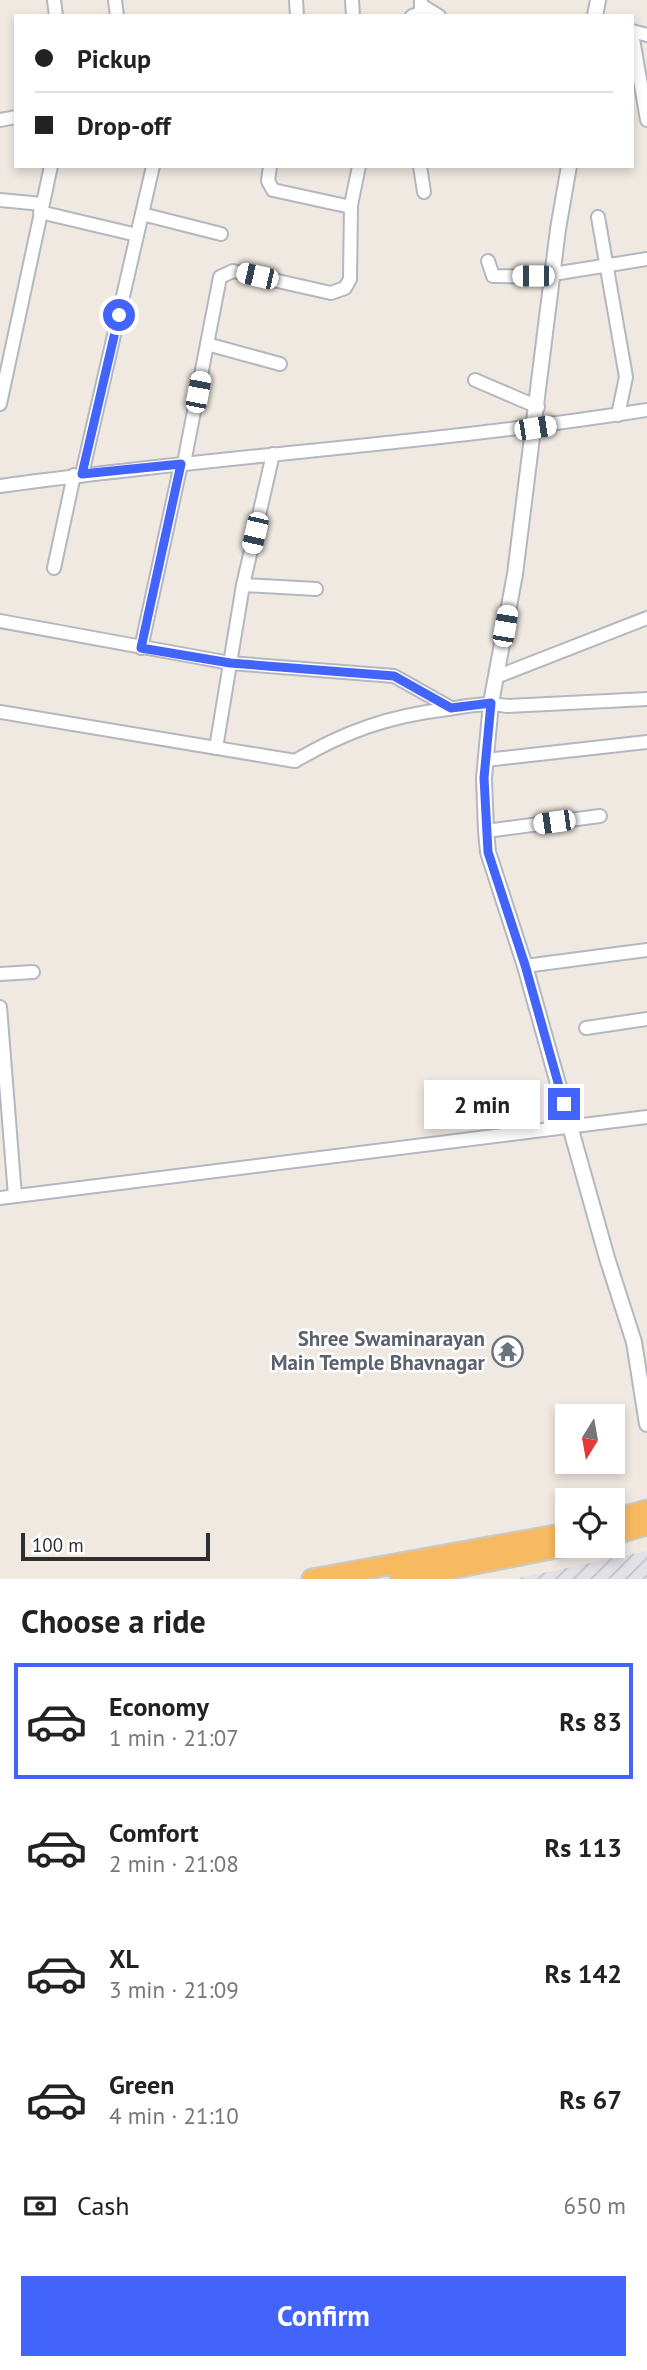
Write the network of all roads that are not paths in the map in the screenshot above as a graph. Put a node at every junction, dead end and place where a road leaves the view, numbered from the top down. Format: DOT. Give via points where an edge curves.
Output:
graph roads {
  1 [pos="418,7"];
  2 [pos="434,14"];
  3 [pos="634,44"];
  4 [pos="647,120"];
  5 [pos="51,168"];
  6 [pos="153,168"];
  7 [pos="270,168"];
  8 [pos="359,168"];
  9 [pos="420,168"];
  10 [pos="569,168"];
  11 [pos="424,192"];
  12 [pos="0,200"];
  13 [pos="351,207"];
  14 [pos="41,208"];
  15 [pos="142,214"];
  16 [pos="598,217"];
  17 [pos="221,234"];
  18 [pos="137,235"];
  19 [pos="647,259"];
  20 [pos="488,261"];
  21 [pos="606,266"];
  22 [pos="553,275"];
  23 [pos="207,344"];
  24 [pos="280,364"];
  25 [pos="475,380"];
  26 [pos="0,404"];
  27 [pos="538,407"];
  28 [pos="647,410"];
  29 [pos="618,415"];
  30 [pos="535,428"];
  31 [pos="273,454"];
  32 [pos="183,463"];
  33 [pos="78,475"];
  34 [pos="0,486"];
  35 [pos="54,568"];
  36 [pos="243,585"];
  37 [pos="316,589"];
  38 [pos="647,618"];
  39 [pos="0,621"];
  40 [pos="141,648"];
  41 [pos="230,663"];
  42 [pos="496,677"];
  43 [pos="647,699"];
  44 [pos="491,703"];
  45 [pos="451,708"];
  46 [pos="0,712"];
  47 [pos="647,742"];
  48 [pos="216,748"];
  49 [pos="486,760"];
  50 [pos="600,816"];
  51 [pos="486,831"];
  52 [pos="647,950"];
  53 [pos="525,965"];
  54 [pos="33,972"];
  55 [pos="0,974"];
  56 [pos="0,1007"];
  57 [pos="647,1019"];
  58 [pos="586,1028"];
  59 [pos="647,1117"];
  60 [pos="571,1127"];
  61 [pos="15,1196"];
  62 [pos="0,1198"];
  63 [pos="642,1360"];
  64 [pos="647,1424"];
  65 [pos="647,1510"];
  66 [pos="625,1516"];
  67 [pos="647,1525"];
  68 [pos="625,1531"];
  69 [pos="555,1534"];
  70 [pos="555,1548"];
  71 [pos="312,1579"];
  72 [pos="400,1579"];
  1 -- 2 [label="street"];
  3 -- 4 [label="street"];
  5 -- 14 [label="street"];
  6 -- 15 [label="street"];
  7 -- 13 [label="street" via="268,185 273,190"];
  8 -- 13 [label="street"];
  9 -- 11 [label="street"];
  10 -- 22 [label="street"];
  12 -- 14 [label="street"];
  13 -- 23 [label="street" via="350,279 345,288 331,293 228,271 219,282"];
  14 -- 18 [label="street"];
  14 -- 26 [label="street"];
  15 -- 17 [label="street"];
  15 -- 18 [label="street"];
  16 -- 21 [label="street"];
  18 -- 33 [label="street"];
  19 -- 21 [label="street"];
  20 -- 22 [label="street" via="494,276"];
  21 -- 22 [label="street"];
  21 -- 29 [label="street" via="626,377"];
  22 -- 27 [label="street"];
  23 -- 24 [label="street"];
  23 -- 32 [label="street"];
  25 -- 27 [label="street"];
  27 -- 30 [label="street"];
  28 -- 29 [label="street"];
  29 -- 30 [label="street"];
  30 -- 31 [label="street"];
  30 -- 42 [label="street"];
  31 -- 32 [label="street"];
  31 -- 36 [label="street"];
  32 -- 33 [label="street"];
  32 -- 40 [label="street"];
  33 -- 34 [label="street"];
  33 -- 35 [label="street"];
  36 -- 37 [label="street"];
  36 -- 41 [label="street"];
  38 -- 42 [label="street"];
  39 -- 40 [label="street"];
  40 -- 41 [label="street"];
  41 -- 45 [label="street" via="394,676"];
  41 -- 48 [label="street"];
  42 -- 44 [label="street"];
  43 -- 44 [label="street"];
  44 -- 45 [label="street"];
  44 -- 49 [label="street"];
  45 -- 48 [label="street" via="400,715 330,741 295,761"];
  46 -- 48 [label="street"];
  47 -- 49 [label="street"];
  49 -- 51 [label="street"];
  50 -- 51 [label="street"];
  51 -- 53 [label="street" via="488,852"];
  52 -- 53 [label="street"];
  53 -- 60 [label="street"];
  54 -- 55 [label="street"];
  56 -- 61 [label="street"];
  57 -- 58 [label="street"];
  59 -- 60 [label="street"];
  60 -- 61 [label="street"];
  60 -- 63 [label="street"];
  61 -- 62 [label="street"];
  63 -- 64 [label="street"];
  65 -- 66 [label="highway"];
  67 -- 68 [label="highway"];
  69 -- 71 [label="highway"];
  70 -- 72 [label="highway"];
}
